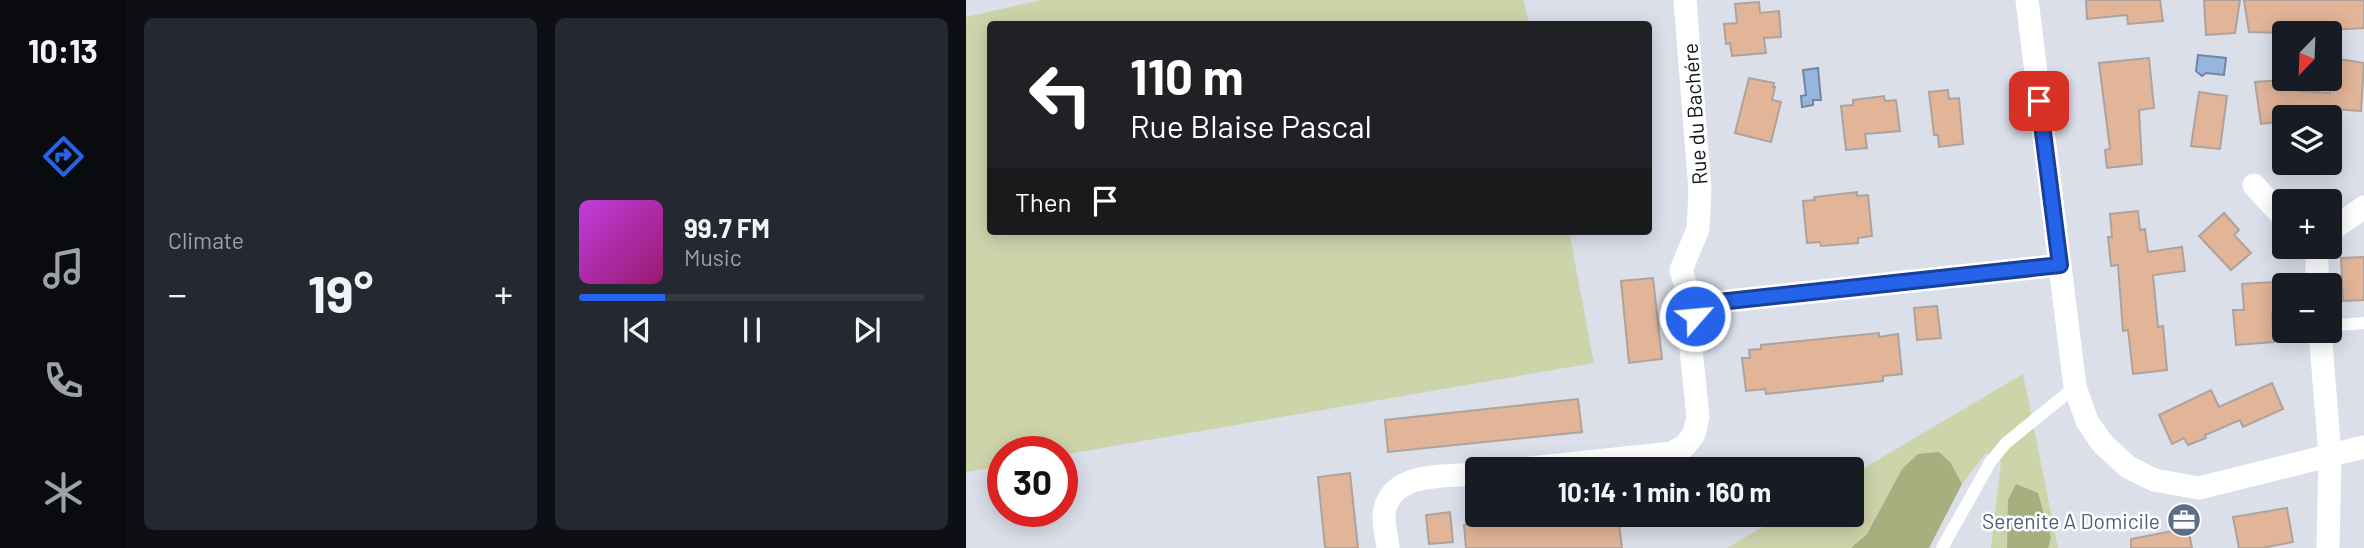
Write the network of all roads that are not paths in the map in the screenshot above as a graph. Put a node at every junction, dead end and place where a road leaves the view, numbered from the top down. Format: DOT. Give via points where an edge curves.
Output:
graph roads {
  1 [pos="1685,0"];
  2 [pos="2026,0"];
  3 [pos="2254,184"];
  4 [pos="2272,204"];
  5 [pos="2364,207"];
  6 [pos="2342,225"];
  7 [pos="2060,265"];
  8 [pos="1695,316"];
  9 [pos="2364,324"];
  10 [pos="2342,325"];
  11 [pos="2321,343"];
  12 [pos="2075,387"];
  13 [pos="2364,447"];
  14 [pos="2330,455"];
  15 [pos="1634,457"];
  16 [pos="1465,475"];
  17 [pos="1388,548"];
  18 [pos="1942,548"];
  19 [pos="2328,548"];
  1 -- 8 [label="street, Rue du Bachére" via="1700,191 1698,229 1681,270"];
  2 -- 7 [label="street"];
  3 -- 4 [label="street"];
  5 -- 6 [label="street"];
  7 -- 8 [label="street" via="1710,303"];
  7 -- 12 [label="street"];
  8 -- 15 [label="street" via="1689,330 1698,417 1695,434 1672,453"];
  9 -- 10 [label="lane"];
  11 -- 14 [label="street"];
  12 -- 14 [label="street" via="2087,421 2102,443 2128,467 2154,480 2199,488"];
  12 -- 18 [label="lane" via="2006,443"];
  13 -- 14 [label="street"];
  14 -- 19 [label="street"];
  16 -- 17 [label="street" via="1413,480 1395,489 1384,510"];
}
